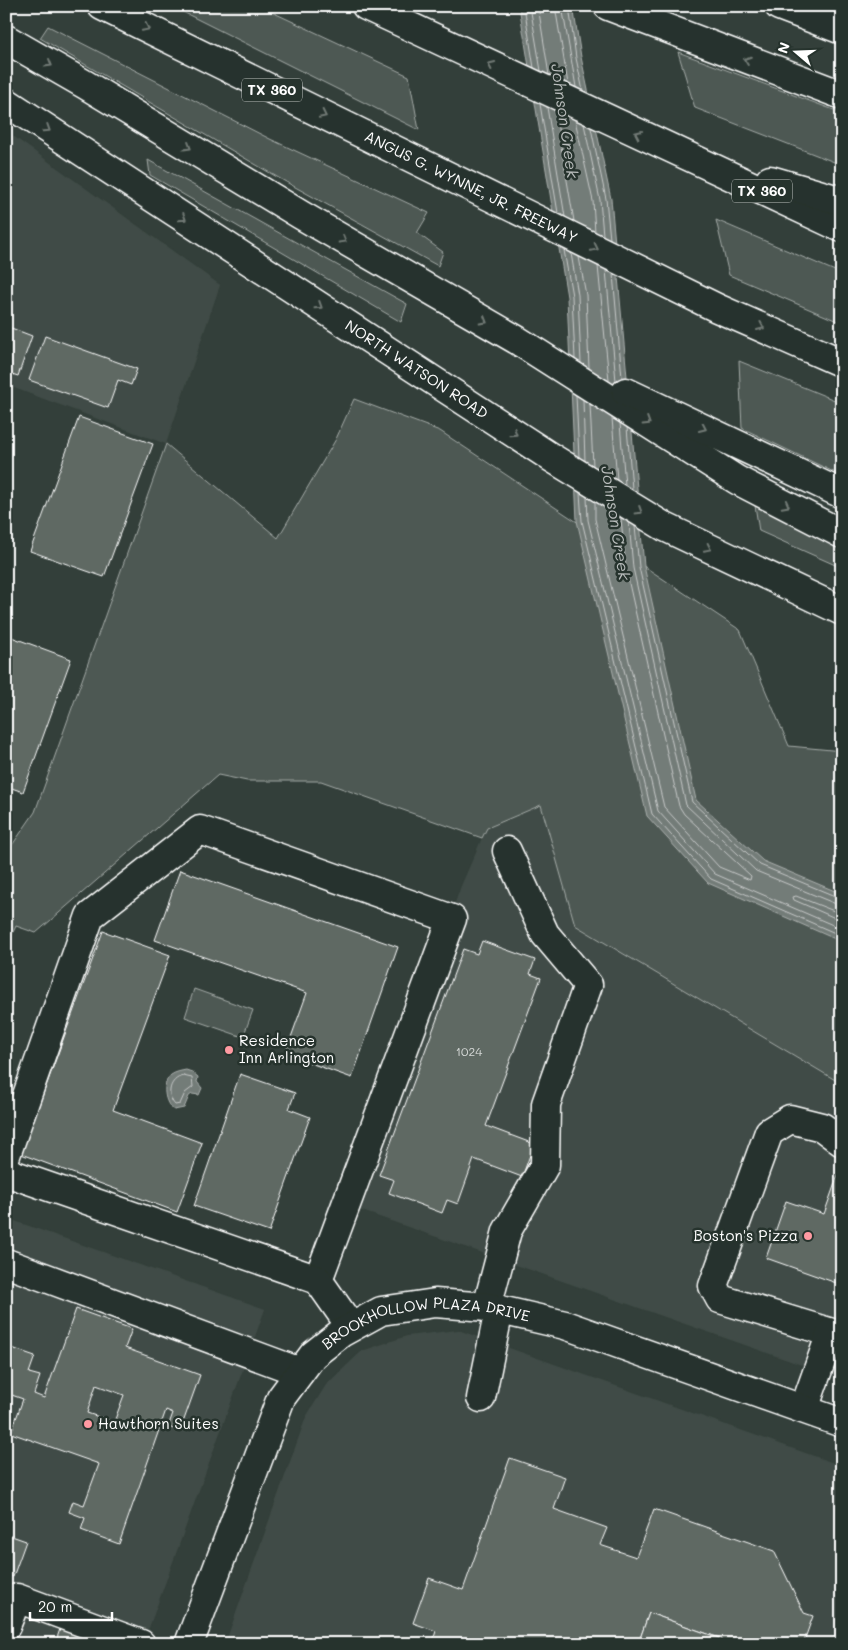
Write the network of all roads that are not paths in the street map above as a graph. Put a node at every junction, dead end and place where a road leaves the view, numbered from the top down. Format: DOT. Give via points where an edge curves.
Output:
graph roads {
  1 [pos="102,6"];
  2 [pos="366,6"];
  3 [pos="608,6"];
  4 [pos="778,6"];
  5 [pos="842,30"];
  6 [pos="6,40"];
  7 [pos="842,95"];
  8 [pos="6,102"];
  9 [pos="682,154"];
  10 [pos="842,201"];
  11 [pos="842,228"];
  12 [pos="517,340"];
  13 [pos="842,363"];
  14 [pos="842,494"];
  15 [pos="842,534"];
  16 [pos="842,611"];
  17 [pos="507,850"];
  18 [pos="842,1142"];
  19 [pos="6,1155"];
  20 [pos="6,1172"];
  21 [pos="6,1264"];
  22 [pos="318,1280"];
  23 [pos="493,1308"];
  24 [pos="351,1327"];
  25 [pos="836,1335"];
  26 [pos="300,1372"];
  27 [pos="481,1398"];
  28 [pos="804,1409"];
  29 [pos="842,1422"];
  30 [pos="6,1626"];
  31 [pos="141,1644"];
  32 [pos="190,1644"];
  1 -- 13 [label="main road, ANGUS G. WYNNE, JR. FREEWAY / TX 360, one-way" via="717,308"];
  9 -- 2 [label="main road, TX 360, one-way"];
  7 -- 3 [label="main road, one-way"];
  4 -- 5 [label="main road"];
  6 -- 12 [label="main road, one-way"];
  8 -- 16 [label="main road, NORTH WATSON ROAD, one-way" via="552,458 665,527"];
  9 -- 10 [label="main road"];
  9 -- 11 [label="main road, TX 360"];
  12 -- 14 [label="main road, one-way"];
  12 -- 15 [label="main road, one-way" via="738,480"];
  17 -- 23 [label="main road" via="545,934 588,985 546,1104 545,1165 507,1231"];
  18 -- 25 [label="main road" via="822,1127 790,1119 769,1132 713,1286 720,1299"];
  19 -- 22 [label="main road" via="90,916 200,830 452,919"];
  20 -- 22 [label="main road"];
  21 -- 26 [label="main road"];
  22 -- 24 [label="main road"];
  23 -- 24 [label="main road, BROOKHOLLOW PLAZA DRIVE" via="435,1303 381,1310"];
  23 -- 27 [label="main road"];
  23 -- 28 [label="main road, BROOKHOLLOW PLAZA DRIVE" via="565,1325"];
  24 -- 26 [label="main road, BROOKHOLLOW PLAZA DRIVE" via="313,1355"];
  25 -- 28 [label="main road"];
  26 -- 32 [label="main road, BROOKHOLLOW PLAZA DRIVE" via="281,1398"];
  28 -- 29 [label="main road, BROOKHOLLOW PLAZA DRIVE"];
  30 -- 31 [label="main road" via="17,1598"];
}
